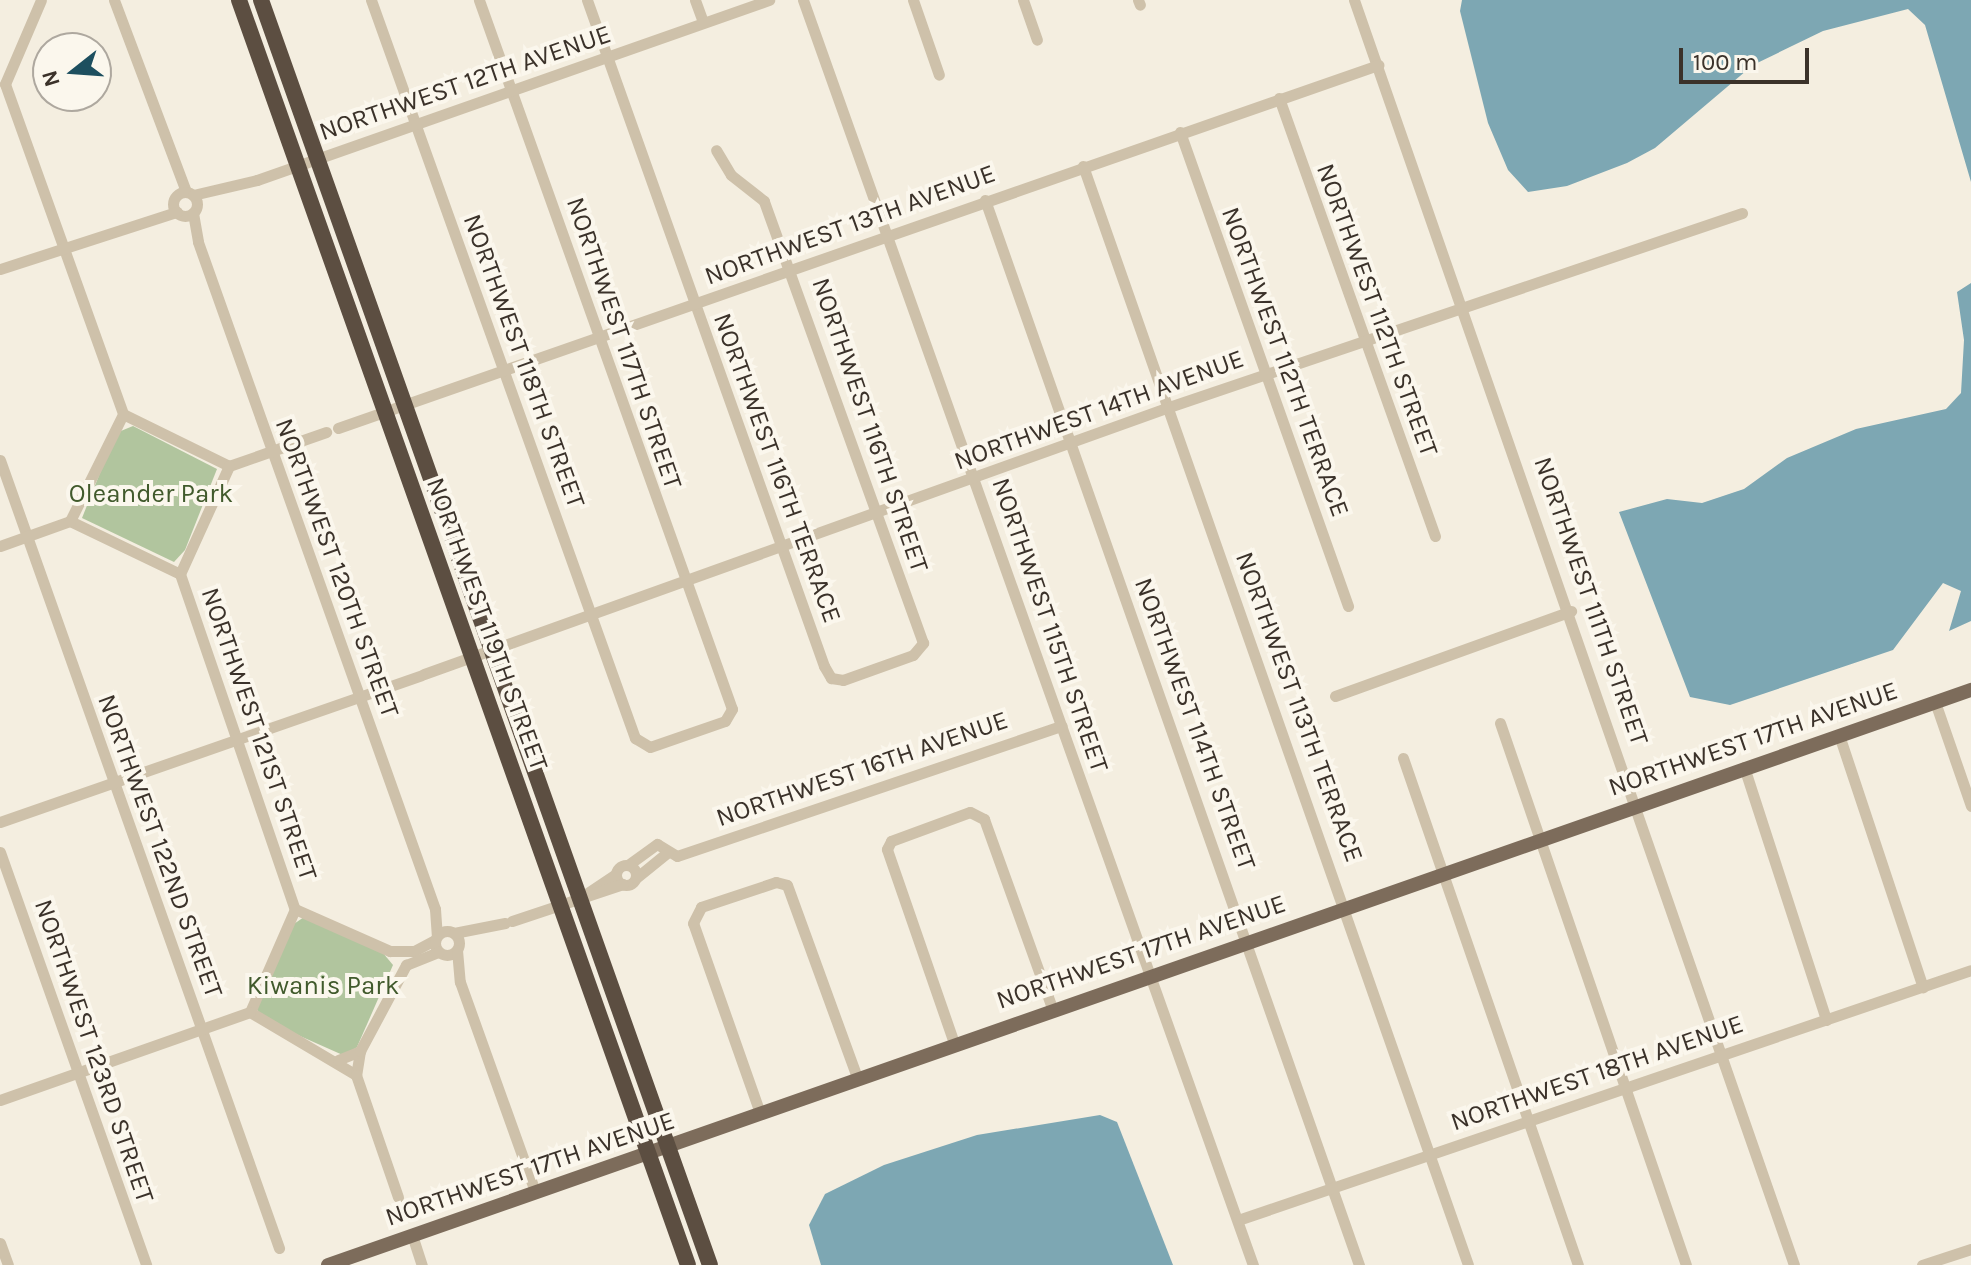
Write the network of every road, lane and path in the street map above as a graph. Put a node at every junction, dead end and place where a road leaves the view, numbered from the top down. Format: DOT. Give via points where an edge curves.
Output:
graph roads {
  1 [pos="41,0"];
  2 [pos="114,0"];
  3 [pos="239,0"];
  4 [pos="261,0"];
  5 [pos="371,0"];
  6 [pos="479,0"];
  7 [pos="587,0"];
  8 [pos="695,0"];
  9 [pos="769,0"];
  10 [pos="803,0"];
  11 [pos="913,0"];
  12 [pos="1023,0"];
  13 [pos="1354,0"];
  14 [pos="703,22"];
  15 [pos="1037,40"];
  16 [pos="606,56"];
  17 [pos="1378,65"];
  18 [pos="939,75"];
  19 [pos="3,82"];
  20 [pos="511,89"];
  21 [pos="1279,98"];
  22 [pos="415,123"];
  23 [pos="1180,132"];
  24 [pos="716,150"];
  25 [pos="318,158"];
  26 [pos="298,165"];
  27 [pos="1083,166"];
  28 [pos="985,200"];
  29 [pos="185,204"];
  30 [pos="1742,213"];
  31 [pos="888,235"];
  32 [pos="63,247"];
  33 [pos="0,269"];
  34 [pos="791,270"];
  35 [pos="695,304"];
  36 [pos="1464,307"];
  37 [pos="598,339"];
  38 [pos="1365,341"];
  39 [pos="505,371"];
  40 [pos="1267,373"];
  41 [pos="405,405"];
  42 [pos="1169,407"];
  43 [pos="386,411"];
  44 [pos="123,414"];
  45 [pos="1071,442"];
  46 [pos="273,452"];
  47 [pos="0,460"];
  48 [pos="229,466"];
  49 [pos="975,478"];
  50 [pos="877,514"];
  51 [pos="70,521"];
  52 [pos="1435,536"];
  53 [pos="27,537"];
  54 [pos="0,546"];
  55 [pos="781,548"];
  56 [pos="180,574"];
  57 [pos="685,583"];
  58 [pos="1348,606"];
  59 [pos="1571,611"];
  60 [pos="592,615"];
  61 [pos="492,651"];
  62 [pos="473,657"];
  63 [pos="831,678"];
  64 [pos="1971,690"];
  65 [pos="360,696"];
  66 [pos="1335,696"];
  67 [pos="1935,702"];
  68 [pos="1500,723"];
  69 [pos="1062,726"];
  70 [pos="1839,735"];
  71 [pos="635,738"];
  72 [pos="237,739"];
  73 [pos="1403,758"];
  74 [pos="1744,767"];
  75 [pos="114,782"];
  76 [pos="1637,803"];
  77 [pos="1971,806"];
  78 [pos="0,822"];
  79 [pos="1540,837"];
  80 [pos="0,852"];
  81 [pos="648,854"];
  82 [pos="672,854"];
  83 [pos="628,865"];
  84 [pos="656,866"];
  85 [pos="1444,870"];
  86 [pos="636,878"];
  87 [pos="620,879"];
  88 [pos="580,898"];
  89 [pos="561,905"];
  90 [pos="1346,905"];
  91 [pos="295,909"];
  92 [pos="1248,940"];
  93 [pos="447,943"];
  94 [pos="390,951"];
  95 [pos="1971,970"];
  96 [pos="397,975"];
  97 [pos="1148,975"];
  98 [pos="1923,987"];
  99 [pos="1052,1008"];
  100 [pos="250,1012"];
  101 [pos="1826,1020"];
  102 [pos="202,1029"];
  103 [pos="954,1043"];
  104 [pos="360,1051"];
  105 [pos="1723,1051"];
  106 [pos="338,1060"];
  107 [pos="79,1072"];
  108 [pos="356,1075"];
  109 [pos="857,1077"];
  110 [pos="1625,1086"];
  111 [pos="0,1100"];
  112 [pos="760,1113"];
  113 [pos="1527,1120"];
  114 [pos="667,1147"];
  115 [pos="1430,1153"];
  116 [pos="648,1154"];
  117 [pos="1333,1188"];
  118 [pos="535,1192"];
  119 [pos="398,1197"];
  120 [pos="1238,1220"];
  121 [pos="412,1235"];
  122 [pos="0,1243"];
  123 [pos="279,1248"];
  124 [pos="1971,1249"];
  125 [pos="8,1265"];
  126 [pos="146,1265"];
  127 [pos="328,1265"];
  128 [pos="422,1265"];
  129 [pos="688,1265"];
  130 [pos="710,1265"];
  131 [pos="1253,1265"];
  132 [pos="1359,1265"];
  133 [pos="1468,1265"];
  134 [pos="1578,1265"];
  135 [pos="1686,1265"];
  136 [pos="1794,1265"];
  137 [pos="1922,1265"];
  1 -- 19 [label="street"];
  2 -- 29 [label="street, NORTHWEST 120TH STREET"];
  3 -- 26 [label="highway, NORTHWEST 119TH STREET"];
  4 -- 25 [label="highway, NORTHWEST 119TH STREET"];
  5 -- 22 [label="street, NORTHWEST 118TH STREET"];
  6 -- 20 [label="street, NORTHWEST 117TH STREET"];
  7 -- 16 [label="street, NORTHWEST 116TH TERRACE"];
  8 -- 14 [label="street"];
  9 -- 14 [label="street, NORTHWEST 12TH AVENUE"];
  10 -- 31 [label="street, NORTHWEST 115TH STREET"];
  11 -- 18 [label="street"];
  12 -- 15 [label="street"];
  13 -- 17 [label="street, NORTHWEST 111TH STREET"];
  14 -- 16 [label="street, NORTHWEST 12TH AVENUE"];
  16 -- 20 [label="street, NORTHWEST 12TH AVENUE"];
  16 -- 35 [label="street, NORTHWEST 116TH TERRACE"];
  17 -- 21 [label="street, NORTHWEST 13TH AVENUE"];
  17 -- 36 [label="street, NORTHWEST 111TH STREET"];
  19 -- 32 [label="street"];
  20 -- 22 [label="street, NORTHWEST 12TH AVENUE"];
  20 -- 37 [label="street, NORTHWEST 117TH STREET"];
  21 -- 23 [label="street, NORTHWEST 13TH AVENUE"];
  21 -- 38 [label="street, NORTHWEST 112TH STREET"];
  22 -- 25 [label="street, NORTHWEST 12TH AVENUE"];
  22 -- 39 [label="street, NORTHWEST 118TH STREET"];
  23 -- 27 [label="street, NORTHWEST 13TH AVENUE"];
  23 -- 40 [label="street, NORTHWEST 112TH TERRACE"];
  24 -- 34 [label="street, NORTHWEST 116TH STREET" via="731,175 764,201"];
  25 -- 26 [label="street, NORTHWEST 12TH AVENUE"];
  25 -- 41 [label="highway, NORTHWEST 119TH STREET"];
  26 -- 29 [label="street, NORTHWEST 12TH AVENUE"];
  26 -- 43 [label="highway, NORTHWEST 119TH STREET"];
  27 -- 28 [label="street, NORTHWEST 13TH AVENUE"];
  27 -- 42 [label="street, NORTHWEST 113TH TERRACE"];
  28 -- 31 [label="street, NORTHWEST 13TH AVENUE"];
  28 -- 45 [label="street, NORTHWEST 114TH STREET"];
  29 -- 32 [label="street, NORTHWEST 12TH AVENUE"];
  29 -- 46 [label="street, NORTHWEST 120TH STREET"];
  30 -- 36 [label="street, NORTHWEST 14TH AVENUE"];
  31 -- 34 [label="street, NORTHWEST 13TH AVENUE"];
  31 -- 49 [label="street, NORTHWEST 115TH STREET"];
  32 -- 33 [label="street, NORTHWEST 12TH AVENUE"];
  32 -- 44 [label="street"];
  34 -- 35 [label="street, NORTHWEST 13TH AVENUE"];
  34 -- 50 [label="street, NORTHWEST 116TH STREET"];
  35 -- 37 [label="street, NORTHWEST 13TH AVENUE"];
  35 -- 55 [label="street, NORTHWEST 116TH TERRACE"];
  36 -- 38 [label="street, NORTHWEST 14TH AVENUE"];
  36 -- 59 [label="street, NORTHWEST 111TH STREET"];
  37 -- 39 [label="street, NORTHWEST 13TH AVENUE"];
  37 -- 57 [label="street, NORTHWEST 117TH STREET"];
  38 -- 40 [label="street, NORTHWEST 14TH AVENUE"];
  38 -- 52 [label="street, NORTHWEST 112TH STREET"];
  39 -- 41 [label="street, NORTHWEST 13TH AVENUE"];
  39 -- 60 [label="street, NORTHWEST 118TH STREET"];
  40 -- 42 [label="street, NORTHWEST 14TH AVENUE"];
  40 -- 58 [label="street, NORTHWEST 112TH TERRACE"];
  41 -- 43 [label="street, NORTHWEST 13TH AVENUE"];
  41 -- 61 [label="highway, NORTHWEST 119TH STREET"];
  42 -- 45 [label="street, NORTHWEST 14TH AVENUE"];
  42 -- 90 [label="street, NORTHWEST 113TH TERRACE"];
  43 -- 46 [label="street, NORTHWEST 13TH AVENUE"];
  43 -- 62 [label="highway, NORTHWEST 119TH STREET"];
  44 -- 48 [label="street"];
  44 -- 51 [label="street"];
  45 -- 49 [label="street, NORTHWEST 14TH AVENUE"];
  45 -- 92 [label="street, NORTHWEST 114TH STREET"];
  46 -- 48 [label="street, NORTHWEST 13TH AVENUE"];
  46 -- 65 [label="street, NORTHWEST 120TH STREET"];
  47 -- 53 [label="street, NORTHWEST 122ND STREET"];
  48 -- 56 [label="street"];
  49 -- 50 [label="street, NORTHWEST 14TH AVENUE"];
  49 -- 69 [label="street, NORTHWEST 115TH STREET"];
  50 -- 55 [label="street, NORTHWEST 14TH AVENUE"];
  50 -- 63 [label="street, NORTHWEST 116TH STREET" via="923,643 913,655 843,680"];
  51 -- 53 [label="street"];
  51 -- 56 [label="street"];
  53 -- 54 [label="street"];
  53 -- 75 [label="street, NORTHWEST 122ND STREET"];
  55 -- 57 [label="street, NORTHWEST 14TH AVENUE"];
  55 -- 63 [label="street, NORTHWEST 116TH TERRACE"];
  56 -- 72 [label="street, NORTHWEST 121ST STREET"];
  57 -- 60 [label="street, NORTHWEST 14TH AVENUE"];
  57 -- 71 [label="street, NORTHWEST 117TH STREET" via="731,714 725,721 650,747"];
  59 -- 66 [label="street"];
  59 -- 76 [label="street, NORTHWEST 111TH STREET"];
  60 -- 61 [label="street, NORTHWEST 14TH AVENUE"];
  60 -- 71 [label="street, NORTHWEST 118TH STREET"];
  61 -- 62 [label="street, NORTHWEST 14TH AVENUE"];
  61 -- 88 [label="highway, NORTHWEST 119TH STREET"];
  62 -- 65 [label="street, NORTHWEST 14TH AVENUE"];
  62 -- 89 [label="highway, NORTHWEST 119TH STREET"];
  64 -- 67 [label="main road, NORTHWEST 17TH AVENUE"];
  65 -- 72 [label="street, NORTHWEST 14TH AVENUE"];
  65 -- 93 [label="street, NORTHWEST 120TH STREET"];
  67 -- 70 [label="main road, NORTHWEST 17TH AVENUE"];
  67 -- 77 [label="street"];
  68 -- 79 [label="street"];
  69 -- 82 [label="street, NORTHWEST 16TH AVENUE"];
  69 -- 97 [label="street, NORTHWEST 115TH STREET"];
  70 -- 74 [label="main road, NORTHWEST 17TH AVENUE"];
  70 -- 98 [label="street"];
  72 -- 75 [label="street, NORTHWEST 14TH AVENUE"];
  72 -- 91 [label="street, NORTHWEST 121ST STREET"];
  73 -- 85 [label="street"];
  74 -- 76 [label="main road, NORTHWEST 17TH AVENUE"];
  74 -- 101 [label="street"];
  75 -- 78 [label="street, NORTHWEST 14TH AVENUE"];
  75 -- 102 [label="street, NORTHWEST 122ND STREET"];
  76 -- 79 [label="main road, NORTHWEST 17TH AVENUE"];
  76 -- 105 [label="street, NORTHWEST 111TH STREET"];
  79 -- 85 [label="main road, NORTHWEST 17TH AVENUE"];
  79 -- 110 [label="street"];
  80 -- 107 [label="street, NORTHWEST 123RD STREET"];
  81 -- 82 [label="street, NORTHWEST 16TH AVENUE" via="657,844"];
  81 -- 83 [label="street, NORTHWEST 16TH AVENUE"];
  81 -- 84 [label="street"];
  82 -- 84 [label="street, NORTHWEST 16TH AVENUE"];
  83 -- 86 [label="street"];
  83 -- 87 [label="street, NORTHWEST 16TH AVENUE"];
  84 -- 86 [label="street, NORTHWEST 16TH AVENUE"];
  85 -- 90 [label="main road, NORTHWEST 17TH AVENUE"];
  85 -- 113 [label="street"];
  86 -- 87 [label="street, NORTHWEST 16TH AVENUE"];
  87 -- 88 [label="street, NORTHWEST 16TH AVENUE"];
  88 -- 89 [label="street, NORTHWEST 16TH AVENUE"];
  88 -- 114 [label="highway, NORTHWEST 119TH STREET"];
  89 -- 93 [label="street, NORTHWEST 16TH AVENUE"];
  89 -- 116 [label="highway, NORTHWEST 119TH STREET"];
  90 -- 92 [label="main road, NORTHWEST 17TH AVENUE"];
  90 -- 115 [label="street, NORTHWEST 113TH TERRACE"];
  91 -- 94 [label="street"];
  91 -- 100 [label="street"];
  92 -- 97 [label="main road, NORTHWEST 17TH AVENUE"];
  92 -- 117 [label="street, NORTHWEST 114TH STREET"];
  93 -- 94 [label="street"];
  93 -- 96 [label="street" via="413,960"];
  93 -- 118 [label="street, NORTHWEST 120TH STREET"];
  94 -- 96 [label="street"];
  95 -- 98 [label="street, NORTHWEST 18TH AVENUE"];
  96 -- 104 [label="street"];
  97 -- 99 [label="main road, NORTHWEST 17TH AVENUE"];
  97 -- 120 [label="street, NORTHWEST 115TH STREET"];
  98 -- 101 [label="street, NORTHWEST 18TH AVENUE"];
  99 -- 103 [label="main road, NORTHWEST 17TH AVENUE"];
  99 -- 103 [label="street" via="984,819 970,812 891,841 888,855"];
  100 -- 102 [label="street"];
  100 -- 106 [label="street"];
  101 -- 105 [label="street, NORTHWEST 18TH AVENUE"];
  102 -- 107 [label="street"];
  102 -- 123 [label="street, NORTHWEST 122ND STREET"];
  103 -- 109 [label="main road, NORTHWEST 17TH AVENUE"];
  104 -- 106 [label="street"];
  104 -- 108 [label="street"];
  105 -- 110 [label="street, NORTHWEST 18TH AVENUE"];
  105 -- 136 [label="street, NORTHWEST 111TH STREET"];
  106 -- 108 [label="street"];
  107 -- 111 [label="street"];
  107 -- 126 [label="street, NORTHWEST 123RD STREET"];
  108 -- 119 [label="street"];
  109 -- 112 [label="main road, NORTHWEST 17TH AVENUE"];
  109 -- 112 [label="street" via="790,891 776,882 701,907 693,923"];
  110 -- 113 [label="street, NORTHWEST 18TH AVENUE"];
  110 -- 135 [label="street"];
  112 -- 114 [label="main road, NORTHWEST 17TH AVENUE"];
  113 -- 115 [label="street, NORTHWEST 18TH AVENUE"];
  113 -- 134 [label="street"];
  114 -- 116 [label="main road, NORTHWEST 17TH AVENUE"];
  114 -- 130 [label="highway, NORTHWEST 119TH STREET"];
  115 -- 117 [label="street, NORTHWEST 18TH AVENUE"];
  115 -- 133 [label="street, NORTHWEST 113TH TERRACE"];
  116 -- 118 [label="main road, NORTHWEST 17TH AVENUE"];
  116 -- 129 [label="highway, NORTHWEST 119TH STREET"];
  117 -- 120 [label="street, NORTHWEST 18TH AVENUE"];
  117 -- 132 [label="street, NORTHWEST 114TH STREET"];
  118 -- 121 [label="main road, NORTHWEST 17TH AVENUE"];
  120 -- 131 [label="street, NORTHWEST 115TH STREET"];
  121 -- 127 [label="main road, NORTHWEST 17TH AVENUE"];
  121 -- 128 [label="street"];
  122 -- 125 [label="street"];
  124 -- 137 [label="street"];
}
